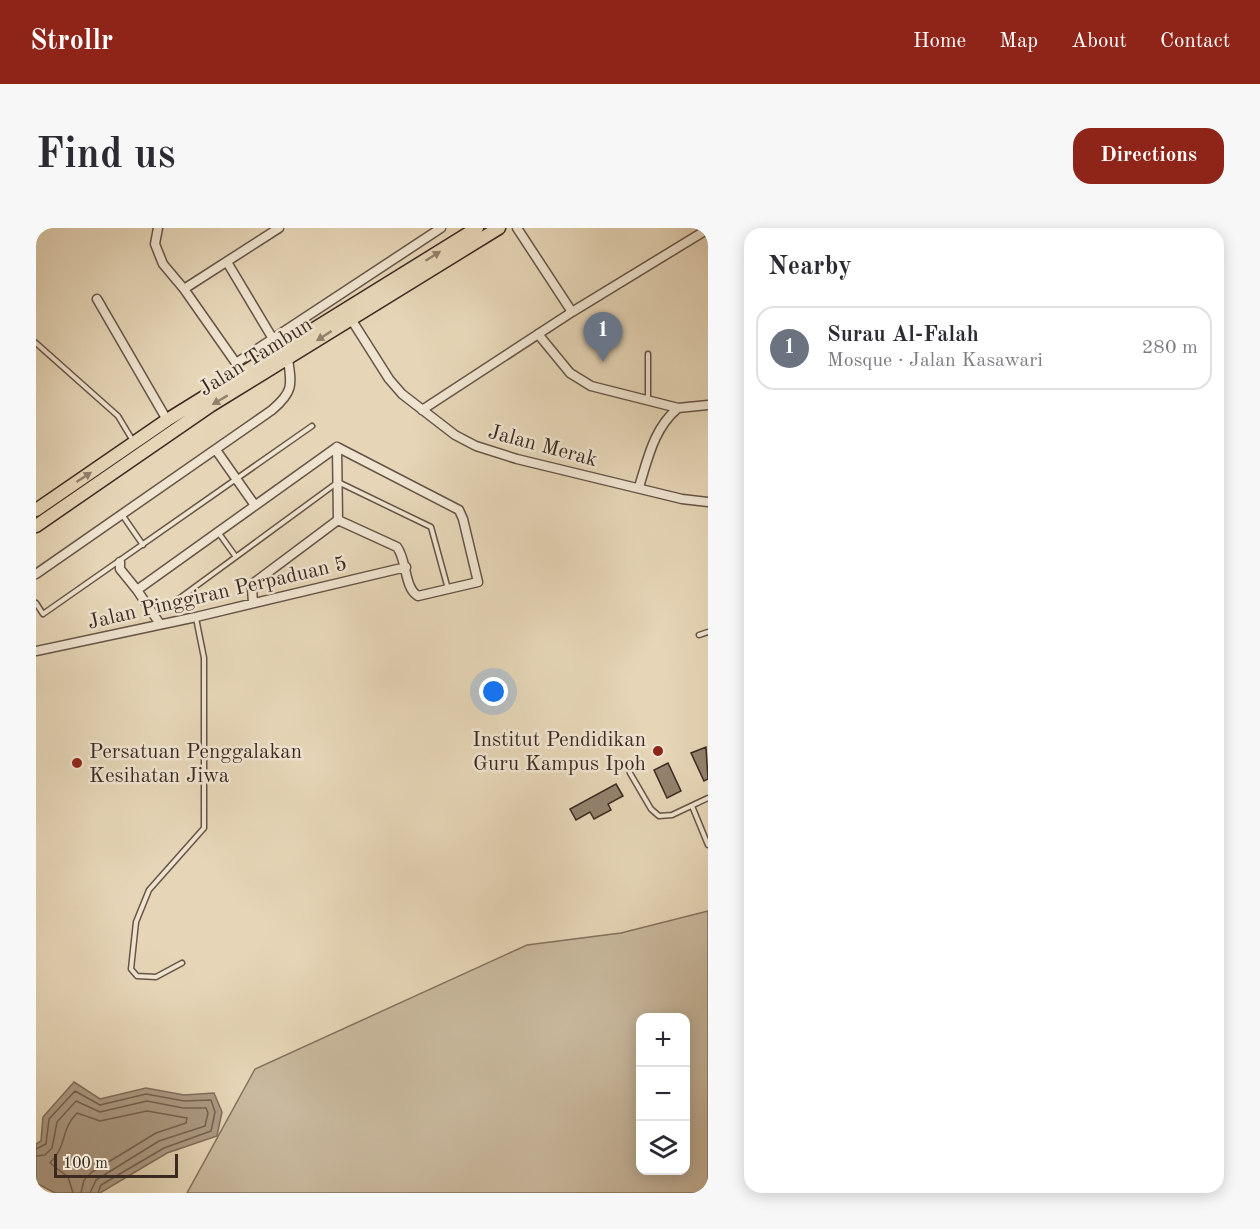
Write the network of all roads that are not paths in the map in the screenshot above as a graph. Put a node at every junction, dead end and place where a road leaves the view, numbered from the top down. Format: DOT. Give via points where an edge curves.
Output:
graph roads {
  1 [pos="158,228"];
  2 [pos="279,228"];
  3 [pos="441,228"];
  4 [pos="477,228"];
  5 [pos="499,228"];
  6 [pos="517,228"];
  7 [pos="708,229"];
  8 [pos="226,262"];
  9 [pos="184,289"];
  10 [pos="98,298"];
  11 [pos="572,312"];
  12 [pos="351,319"];
  13 [pos="538,334"];
  14 [pos="273,339"];
  15 [pos="36,343"];
  16 [pos="648,354"];
  17 [pos="288,359"];
  18 [pos="243,373"];
  19 [pos="648,402"];
  20 [pos="708,405"];
  21 [pos="678,408"];
  22 [pos="422,410"];
  23 [pos="191,419"];
  24 [pos="167,420"];
  25 [pos="312,426"];
  26 [pos="135,444"];
  27 [pos="337,447"];
  28 [pos="216,450"];
  29 [pos="116,470"];
  30 [pos="236,477"];
  31 [pos="338,482"];
  32 [pos="639,487"];
  33 [pos="708,502"];
  34 [pos="254,504"];
  35 [pos="36,510"];
  36 [pos="122,515"];
  37 [pos="338,520"];
  38 [pos="36,524"];
  39 [pos="217,531"];
  40 [pos="143,545"];
  41 [pos="236,557"];
  42 [pos="120,562"];
  43 [pos="406,567"];
  44 [pos="36,574"];
  45 [pos="137,590"];
  46 [pos="448,590"];
  47 [pos="36,603"];
  48 [pos="173,603"];
  49 [pos="254,603"];
  50 [pos="196,617"];
  51 [pos="160,624"];
  52 [pos="708,632"];
  53 [pos="699,635"];
  54 [pos="36,651"];
  55 [pos="630,773"];
  56 [pos="708,798"];
  57 [pos="692,806"];
  58 [pos="708,845"];
  59 [pos="182,963"];
  1 -- 9 [label="street" via="155,244 159,255"];
  2 -- 8 [label="street"];
  3 -- 14 [label="street"];
  18 -- 4 [label="main road, Jalan Tambun, one-way"];
  5 -- 12 [label="main road, Jalan Tambun"];
  6 -- 11 [label="street"];
  7 -- 11 [label="street"];
  8 -- 9 [label="street"];
  8 -- 14 [label="street"];
  9 -- 18 [label="street"];
  10 -- 24 [label="street"];
  11 -- 13 [label="street"];
  12 -- 17 [label="main road, Jalan Tambun, one-way"];
  12 -- 22 [label="street, Jalan Merak" via="389,379"];
  13 -- 19 [label="street" via="579,381"];
  13 -- 22 [label="street"];
  14 -- 18 [label="street"];
  15 -- 26 [label="lane" via="118,416"];
  16 -- 19 [label="lane"];
  17 -- 18 [label="main road, Jalan Tambun"];
  17 -- 28 [label="street" via="291,385 285,399"];
  18 -- 23 [label="main road, Jalan Tambun, one-way"];
  18 -- 24 [label="main road, Jalan Tambun"];
  19 -- 21 [label="street"];
  20 -- 21 [label="street"];
  21 -- 32 [label="street" via="655,438"];
  22 -- 32 [label="street, Jalan Merak" via="455,435 497,454"];
  23 -- 26 [label="main road" via="146,447"];
  23 -- 29 [label="main road, Jalan Tambun"];
  24 -- 26 [label="main road, Jalan Tambun"];
  25 -- 30 [label="lane"];
  26 -- 29 [label="main road" via="133,453"];
  35 -- 26 [label="main road, Jalan Tambun, one-way"];
  27 -- 31 [label="street"];
  27 -- 34 [label="street"];
  27 -- 46 [label="street" via="461,513 478,581"];
  28 -- 30 [label="street"];
  28 -- 36 [label="street"];
  29 -- 38 [label="main road, Jalan Tambun"];
  30 -- 34 [label="street"];
  30 -- 40 [label="lane"];
  31 -- 37 [label="street"];
  31 -- 41 [label="lane"];
  31 -- 46 [label="lane" via="431,527"];
  32 -- 33 [label="street, Jalan Merak"];
  34 -- 39 [label="street"];
  36 -- 40 [label="lane"];
  36 -- 44 [label="street"];
  37 -- 43 [label="street" via="392,543"];
  37 -- 49 [label="street" via="255,582"];
  39 -- 41 [label="lane"];
  39 -- 45 [label="street"];
  40 -- 42 [label="lane"];
  41 -- 48 [label="lane"];
  42 -- 45 [label="street" via="120,569"];
  42 -- 47 [label="lane" via="43,614"];
  43 -- 46 [label="street" via="412,590 418,596"];
  43 -- 49 [label="street, Jalan Pinggiran Perpaduan 5"];
  45 -- 51 [label="street"];
  49 -- 50 [label="street, Jalan Pinggiran Perpaduan 5"];
  50 -- 51 [label="street, Jalan Pinggiran Perpaduan 5"];
  50 -- 59 [label="lane" via="204,658 204,828 149,890 136,922 131,969 137,976 156,977"];
  51 -- 54 [label="street, Jalan Pinggiran Perpaduan 5"];
  52 -- 53 [label="lane"];
  55 -- 57 [label="lane" via="659,816"];
  56 -- 57 [label="lane"];
  57 -- 58 [label="lane"];
}
